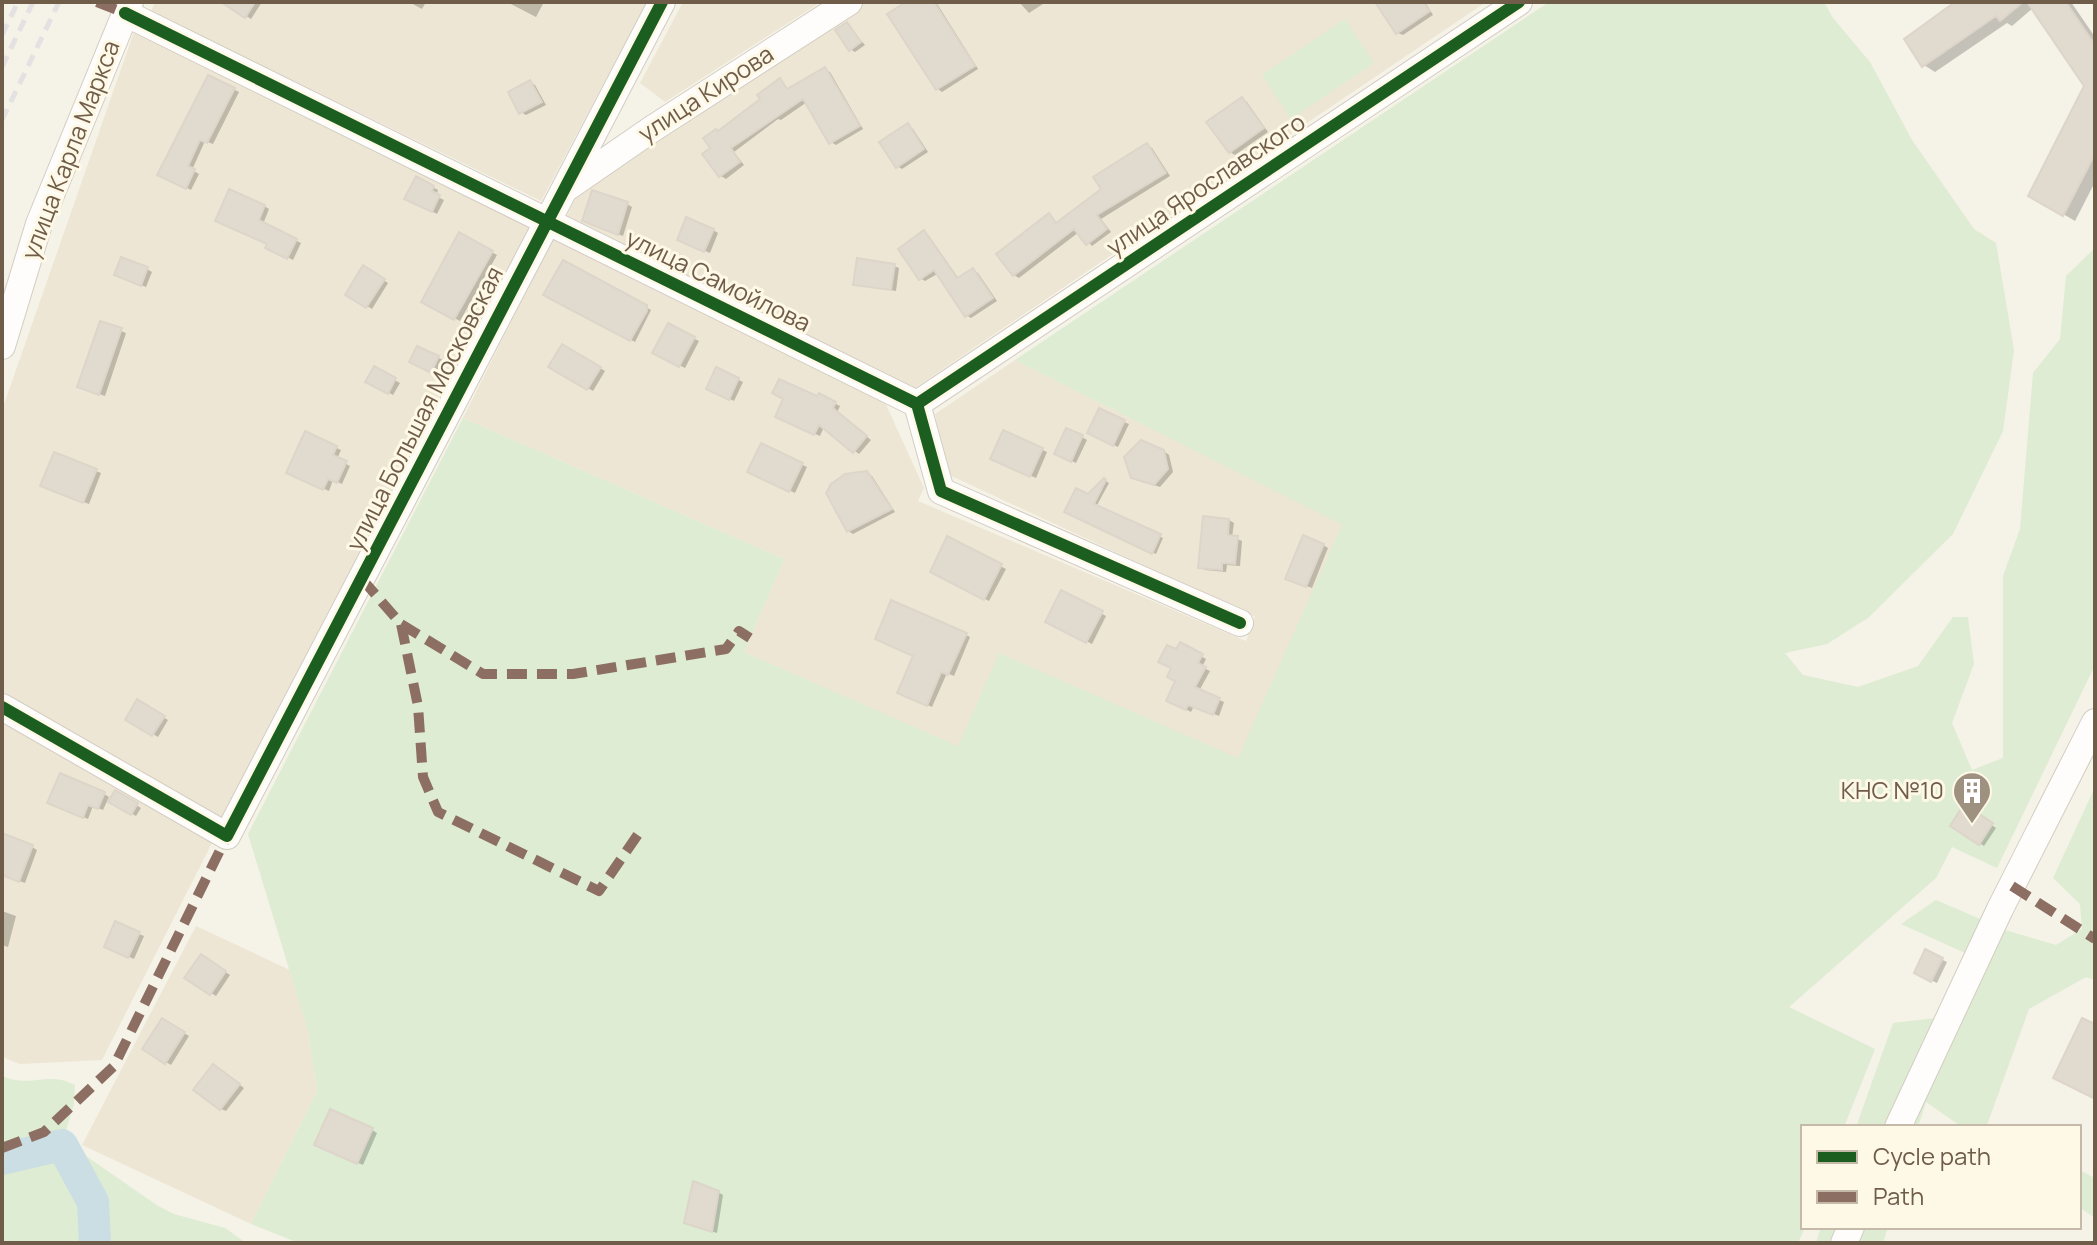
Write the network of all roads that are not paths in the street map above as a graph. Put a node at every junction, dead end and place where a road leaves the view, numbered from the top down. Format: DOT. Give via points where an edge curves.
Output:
graph roads {
  1 [pos="662,2"];
  2 [pos="849,2"];
  3 [pos="1519,2"];
  4 [pos="127,8"];
  5 [pos="613,98"];
  6 [pos="652,129"];
  7 [pos="565,189"];
  8 [pos="548,221"];
  9 [pos="2,346"];
  10 [pos="917,404"];
  11 [pos="1240,623"];
  12 [pos="2,707"];
  13 [pos="2095,722"];
  14 [pos="1899,1125"];
  1 -- 5 [label="street, улица Большая Московская"];
  2 -- 6 [label="street, улица Кирова"];
  3 -- 10 [label="street, улица Ярославского"];
  4 -- 8 [label="street, улица Самойлова"];
  4 -- 9 [label="street, улица Карла Маркса" via="39,224"];
  5 -- 6 [label="street" via="624,124"];
  5 -- 7 [label="street, улица Большая Московская"];
  6 -- 7 [label="street, улица Кирова"];
  7 -- 8 [label="street, улица Большая Московская"];
  8 -- 10 [label="street, улица Самойлова"];
  8 -- 12 [label="street, улица Большая Московская" via="227,836"];
  10 -- 11 [label="street" via="941,491"];
  13 -- 14 [label="street"];
}
